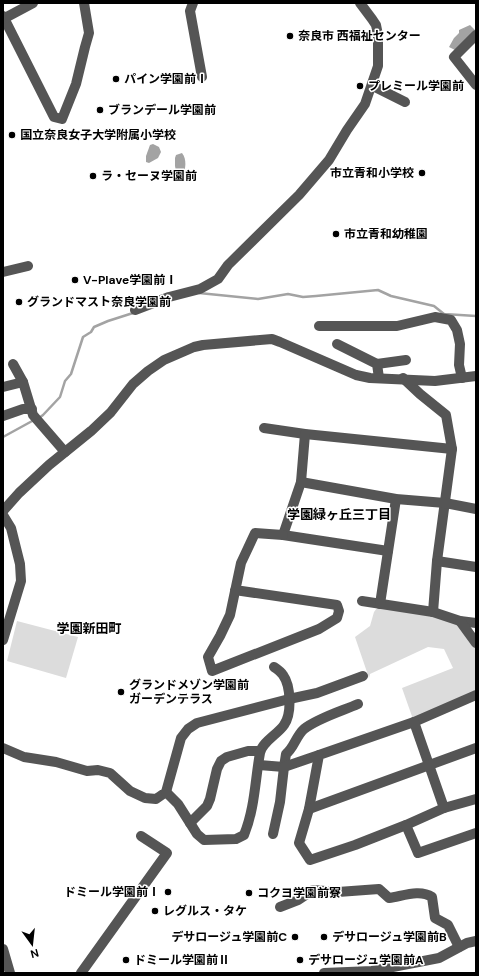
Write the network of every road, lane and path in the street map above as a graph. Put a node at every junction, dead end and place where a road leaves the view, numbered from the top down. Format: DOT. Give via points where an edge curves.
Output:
graph roads {
  1 [pos="34,3"];
  2 [pos="84,3"];
  3 [pos="193,3"];
  4 [pos="360,3"];
  5 [pos="3,17"];
  6 [pos="476,36"];
  7 [pos="202,77"];
  8 [pos="476,85"];
  9 [pos="372,86"];
  10 [pos="405,102"];
  11 [pos="28,266"];
  12 [pos="3,272"];
  13 [pos="135,310"];
  14 [pos="319,326"];
  15 [pos="337,344"];
  16 [pos="406,360"];
  17 [pos="13,364"];
  18 [pos="377,364"];
  19 [pos="476,376"];
  20 [pos="379,378"];
  21 [pos="403,378"];
  22 [pos="462,378"];
  23 [pos="23,382"];
  24 [pos="3,388"];
  25 [pos="35,415"];
  26 [pos="3,416"];
  27 [pos="264,428"];
  28 [pos="305,434"];
  29 [pos="452,449"];
  30 [pos="65,452"];
  31 [pos="301,482"];
  32 [pos="396,499"];
  33 [pos="444,503"];
  34 [pos="476,509"];
  35 [pos="3,511"];
  36 [pos="3,515"];
  37 [pos="283,535"];
  38 [pos="388,551"];
  39 [pos="437,560"];
  40 [pos="476,567"];
  41 [pos="235,590"];
  42 [pos="362,601"];
  43 [pos="380,604"];
  44 [pos="433,612"];
  45 [pos="460,621"];
  46 [pos="476,623"];
  47 [pos="3,640"];
  48 [pos="476,643"];
  49 [pos="274,666"];
  50 [pos="363,676"];
  51 [pos="476,695"];
  52 [pos="289,699"];
  53 [pos="358,704"];
  54 [pos="414,722"];
  55 [pos="3,748"];
  56 [pos="476,748"];
  57 [pos="260,751"];
  58 [pos="319,756"];
  59 [pos="259,765"];
  60 [pos="429,766"];
  61 [pos="284,767"];
  62 [pos="166,792"];
  63 [pos="476,799"];
  64 [pos="444,808"];
  65 [pos="309,809"];
  66 [pos="190,823"];
  67 [pos="406,825"];
  68 [pos="476,833"];
  69 [pos="273,834"];
  70 [pos="141,836"];
  71 [pos="280,907"];
  72 [pos="476,941"];
  73 [pos="459,947"];
  74 [pos="3,949"];
  75 [pos="10,973"];
  76 [pos="81,973"];
  77 [pos="324,973"];
  1 -- 5 [label="street"];
  2 -- 5 [label="street" via="89,33 76,84 62,119 54,117"];
  3 -- 7 [label="street" via="190,11"];
  4 -- 9 [label="street" via="372,19 378,35 378,66"];
  6 -- 8 [label="street" via="454,57"];
  9 -- 10 [label="street"];
  9 -- 13 [label="street" via="365,104 329,160 294,200 228,265 218,279 200,290 169,297"];
  11 -- 12 [label="street"];
  14 -- 22 [label="street" via="397,326 435,317 451,320 457,330 460,344 459,365"];
  15 -- 18 [label="street"];
  16 -- 18 [label="street"];
  17 -- 23 [label="street"];
  18 -- 20 [label="street"];
  19 -- 22 [label="street"];
  20 -- 21 [label="street"];
  20 -- 30 [label="street" via="356,375 272,339 194,347 164,360 148,371 91,431"];
  21 -- 22 [label="street" via="435,381"];
  21 -- 29 [label="street" via="446,415"];
  23 -- 24 [label="street"];
  23 -- 25 [label="street"];
  25 -- 26 [label="street" via="23,409"];
  25 -- 30 [label="street"];
  27 -- 28 [label="street"];
  28 -- 29 [label="street"];
  28 -- 31 [label="street"];
  29 -- 33 [label="street"];
  30 -- 35 [label="street"];
  31 -- 32 [label="street"];
  31 -- 37 [label="street"];
  32 -- 33 [label="street"];
  32 -- 38 [label="street"];
  33 -- 34 [label="street"];
  33 -- 39 [label="street"];
  36 -- 47 [label="street" via="11,528 20,564 20,581"];
  37 -- 38 [label="street"];
  37 -- 41 [label="street" via="255,533 241,563"];
  38 -- 43 [label="street"];
  39 -- 40 [label="street"];
  39 -- 44 [label="street"];
  41 -- 41 [label="street" via="337,605 339,611 337,618 319,630 212,671 208,657 230,615"];
  42 -- 43 [label="street"];
  43 -- 44 [label="street"];
  44 -- 45 [label="street"];
  45 -- 46 [label="street"];
  45 -- 48 [label="street"];
  49 -- 52 [label="street" via="283,675"];
  50 -- 52 [label="street" via="317,693"];
  51 -- 54 [label="street"];
  52 -- 57 [label="street" via="289,715 284,725"];
  52 -- 62 [label="street" via="197,723 188,729 181,738"];
  53 -- 61 [label="street" via="303,730 286,754"];
  54 -- 58 [label="street"];
  54 -- 60 [label="street"];
  55 -- 62 [label="street" via="24,757 56,762 86,771 110,773 130,791 145,798 156,799"];
  56 -- 60 [label="street"];
  57 -- 59 [label="street"];
  57 -- 66 [label="street" via="248,751 221,761 207,806"];
  58 -- 61 [label="street"];
  58 -- 65 [label="street"];
  59 -- 61 [label="street"];
  59 -- 66 [label="street" via="253,803 244,835 236,839 204,840"];
  60 -- 64 [label="street"];
  60 -- 65 [label="street"];
  61 -- 69 [label="street"];
  62 -- 66 [label="street" via="178,804"];
  63 -- 64 [label="street"];
  64 -- 67 [label="street"];
  65 -- 67 [label="street" via="299,842 310,860"];
  67 -- 68 [label="street" via="418,854"];
  70 -- 76 [label="street" via="167,853"];
  71 -- 73 [label="street" via="298,900 313,890 338,892 379,889 389,898 426,892 432,897 435,918 448,925"];
  72 -- 73 [label="street"];
  73 -- 77 [label="street" via="439,958 372,971"];
  74 -- 75 [label="street"];
}
